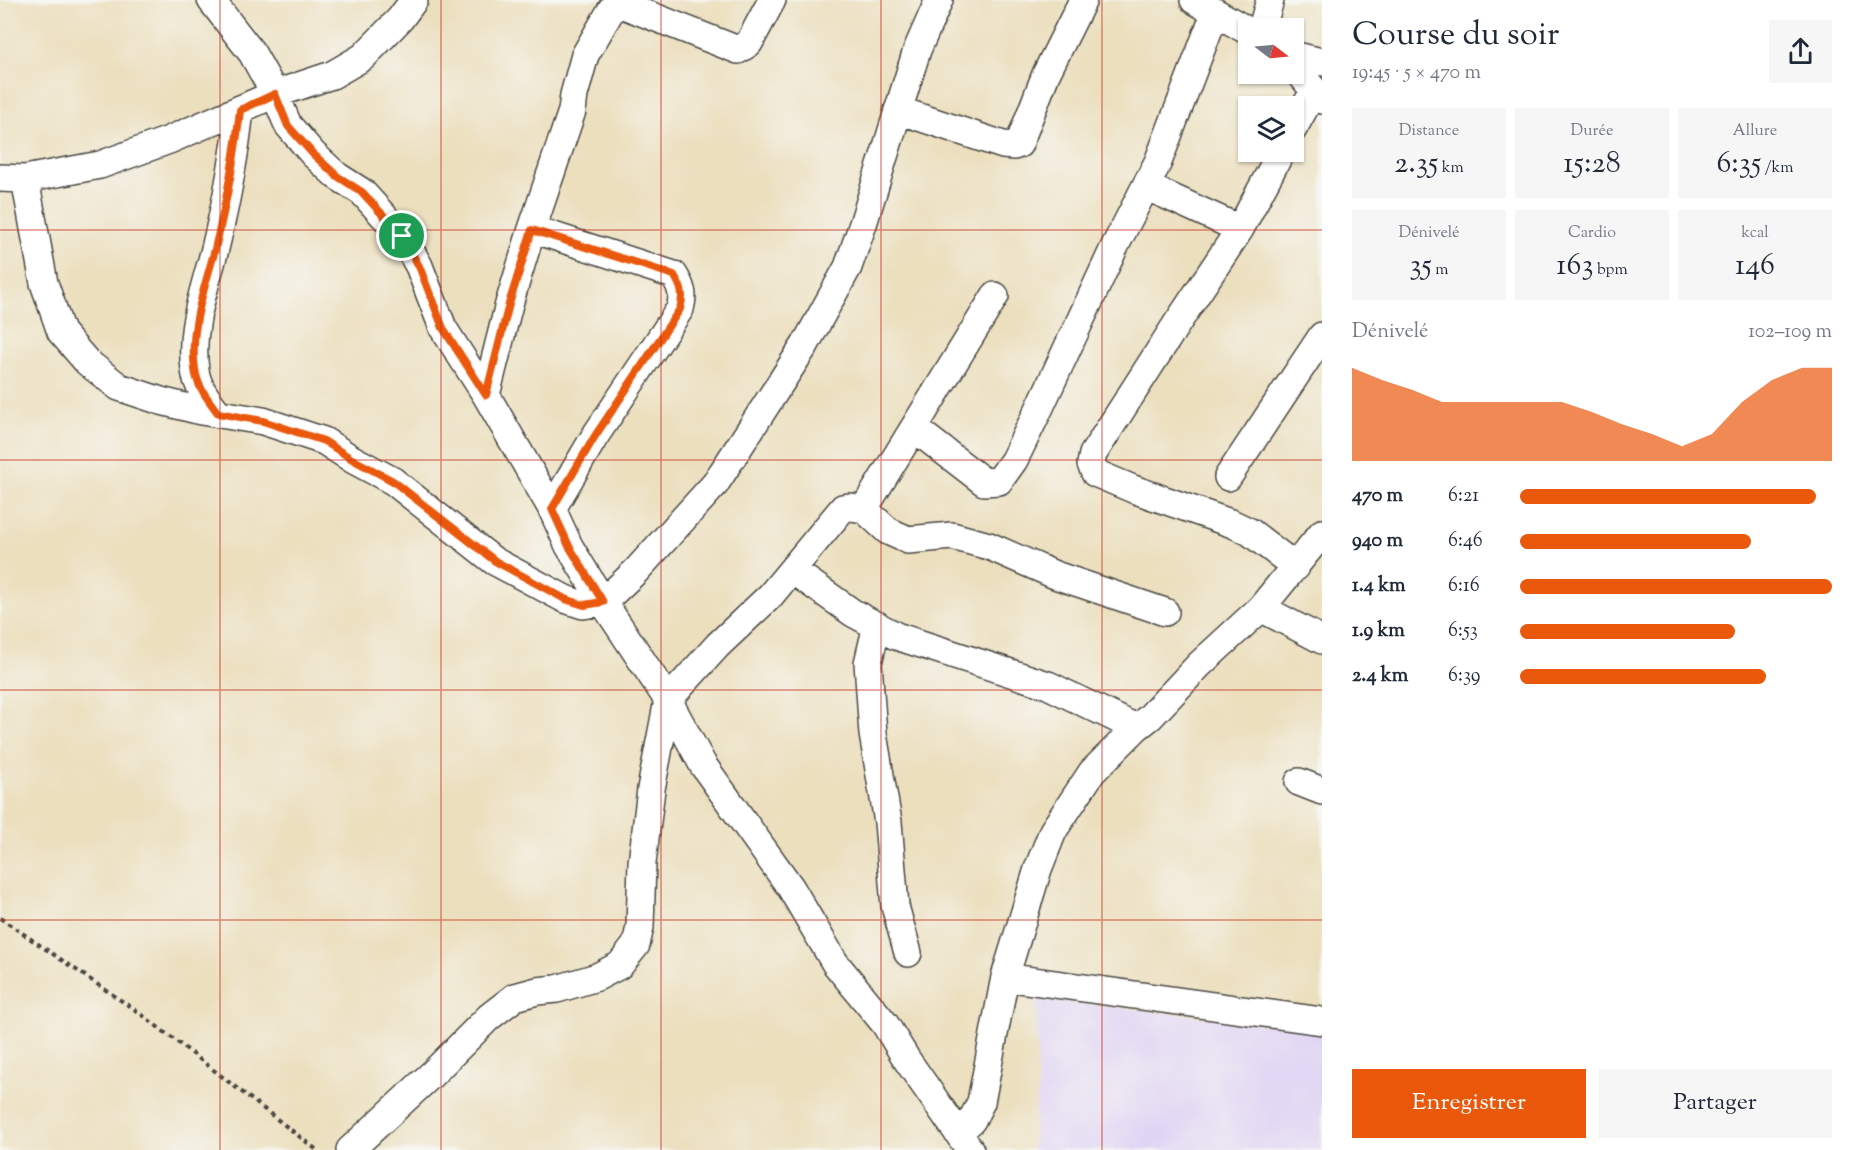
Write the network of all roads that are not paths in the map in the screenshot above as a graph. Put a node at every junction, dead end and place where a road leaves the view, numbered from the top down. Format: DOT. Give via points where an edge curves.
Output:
graph roads {
  1 [pos="212,0"];
  2 [pos="414,0"];
  3 [pos="772,0"];
  4 [pos="939,0"];
  5 [pos="1083,0"];
  6 [pos="1270,0"];
  7 [pos="617,1"];
  8 [pos="1205,7"];
  9 [pos="1265,18"];
  10 [pos="1238,25"];
  11 [pos="1304,58"];
  12 [pos="1322,62"];
  13 [pos="1304,79"];
  14 [pos="275,94"];
  15 [pos="1318,96"];
  16 [pos="240,110"];
  17 [pos="898,110"];
  18 [pos="1304,114"];
  19 [pos="1276,162"];
  20 [pos="12,179"];
  21 [pos="1146,186"];
  22 [pos="1240,229"];
  23 [pos="532,230"];
  24 [pos="995,296"];
  25 [pos="1322,336"];
  26 [pos="486,395"];
  27 [pos="218,413"];
  28 [pos="914,428"];
  29 [pos="1228,477"];
  30 [pos="552,509"];
  31 [pos="864,509"];
  32 [pos="1322,533"];
  33 [pos="1296,567"];
  34 [pos="792,570"];
  35 [pos="603,602"];
  36 [pos="1261,608"];
  37 [pos="1165,612"];
  38 [pos="877,625"];
  39 [pos="1322,640"];
  40 [pos="668,700"];
  41 [pos="1136,728"];
  42 [pos="908,953"];
  43 [pos="1005,977"];
  44 [pos="1322,1021"];
  45 [pos="965,1141"];
  46 [pos="350,1150"];
  1 -- 14 [label="street" via="252,53"];
  2 -- 14 [label="street" via="363,57 332,75"];
  3 -- 7 [label="street" via="749,43 738,50"];
  4 -- 17 [label="street" via="917,50"];
  5 -- 17 [label="street" via="1046,74 1018,144 1003,145"];
  6 -- 9 [label="street"];
  7 -- 23 [label="street" via="585,55 572,111"];
  8 -- 10 [label="street"];
  8 -- 21 [label="street" via="1158,162"];
  11 -- 12 [label="street"];
  13 -- 15 [label="street"];
  14 -- 16 [label="street"];
  14 -- 26 [label="street" via="288,126 306,147 337,176 362,192 402,236 419,266 443,328"];
  15 -- 18 [label="street"];
  16 -- 20 [label="street" via="100,165"];
  16 -- 27 [label="street" via="233,164 193,344 201,390"];
  17 -- 35 [label="street" via="848,267 805,345 715,484"];
  19 -- 22 [label="street"];
  20 -- 27 [label="street" via="61,332 87,362 119,387"];
  21 -- 22 [label="street"];
  21 -- 28 [label="street" via="1014,460 999,481 984,482"];
  22 -- 33 [label="street" via="1093,454 1091,464 1095,473 1104,477 1250,532"];
  23 -- 26 [label="street"];
  23 -- 30 [label="street" via="674,275 684,296 680,309 595,436"];
  24 -- 28 [label="street"];
  25 -- 29 [label="street"];
  26 -- 30 [label="street"];
  27 -- 35 [label="street" via="263,421 324,441 393,481 495,561 565,599 584,605"];
  28 -- 31 [label="street"];
  30 -- 35 [label="street"];
  31 -- 34 [label="street" via="843,508"];
  31 -- 37 [label="street" via="888,531 908,540 952,536 989,546 1054,575"];
  32 -- 33 [label="street"];
  33 -- 36 [label="street"];
  34 -- 38 [label="street"];
  34 -- 40 [label="street"];
  35 -- 40 [label="street"];
  36 -- 39 [label="street"];
  36 -- 41 [label="street"];
  38 -- 41 [label="street" via="896,636 1048,685"];
  38 -- 42 [label="street" via="868,663 873,734 888,822 895,906"];
  40 -- 45 [label="street" via="703,765 791,888 835,963 885,1024"];
  40 -- 46 [label="street" via="651,789 636,945 620,965 597,977 515,998 489,1017"];
  41 -- 43 [label="street" via="1092,772 1053,831"];
  43 -- 44 [label="street"];
  43 -- 45 [label="street" via="981,1102"];
}
